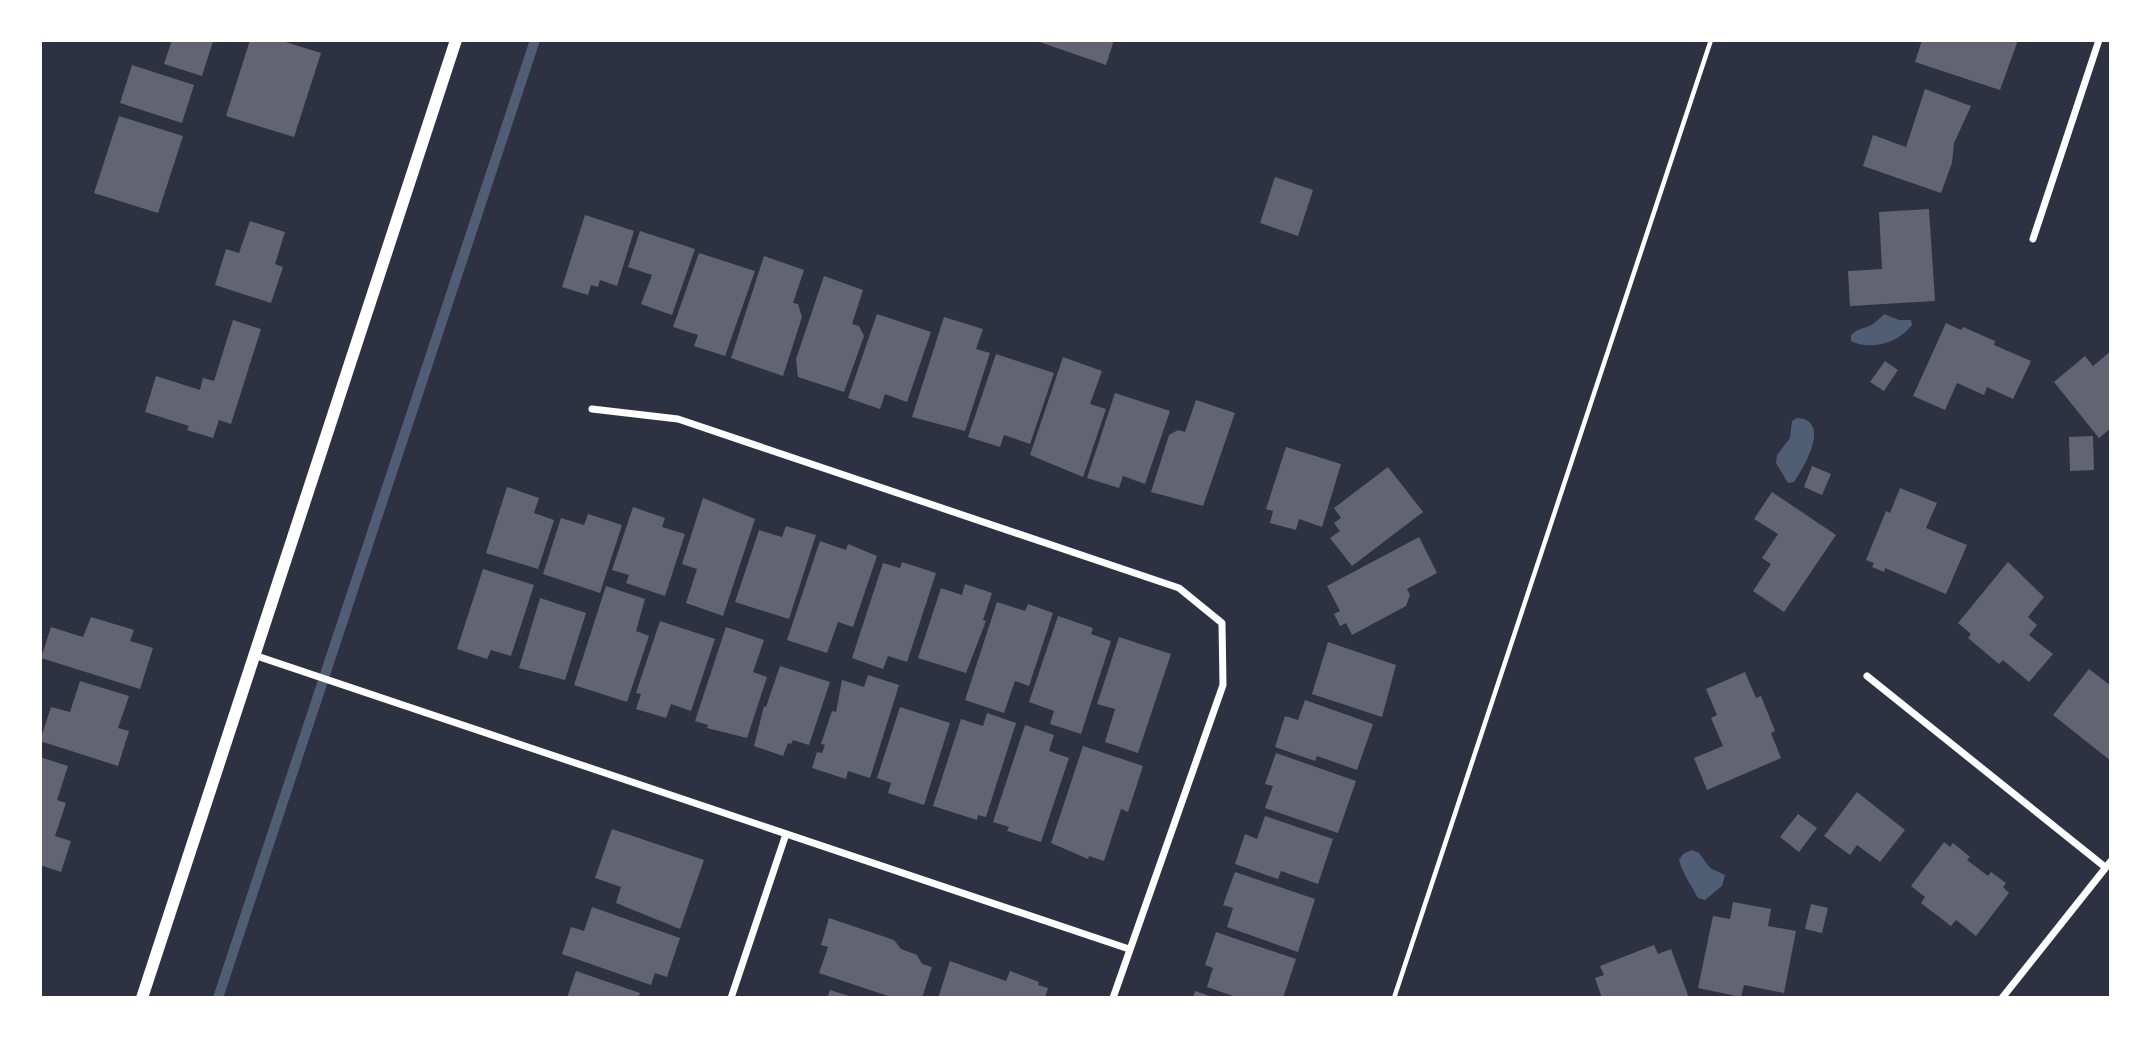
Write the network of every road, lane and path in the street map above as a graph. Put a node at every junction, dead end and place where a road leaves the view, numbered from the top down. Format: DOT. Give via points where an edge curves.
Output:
graph roads {
  1 [pos="456,40"];
  2 [pos="1711,40"];
  3 [pos="2099,40"];
  4 [pos="2033,239"];
  5 [pos="592,409"];
  6 [pos="254,655"];
  7 [pos="1867,676"];
  8 [pos="786,834"];
  9 [pos="2108,864"];
  10 [pos="1129,949"];
  11 [pos="142,998"];
  12 [pos="730,998"];
  13 [pos="1113,998"];
  14 [pos="1394,998"];
  15 [pos="2002,998"];
  1 -- 6 [label="street"];
  2 -- 14 [label="path"];
  3 -- 4 [label="street"];
  5 -- 10 [label="street" via="678,419 1179,588 1222,623 1223,685"];
  6 -- 8 [label="street"];
  6 -- 11 [label="street"];
  7 -- 9 [label="street"];
  8 -- 10 [label="street"];
  8 -- 12 [label="street"];
  9 -- 15 [label="street"];
  10 -- 13 [label="street"];
}
